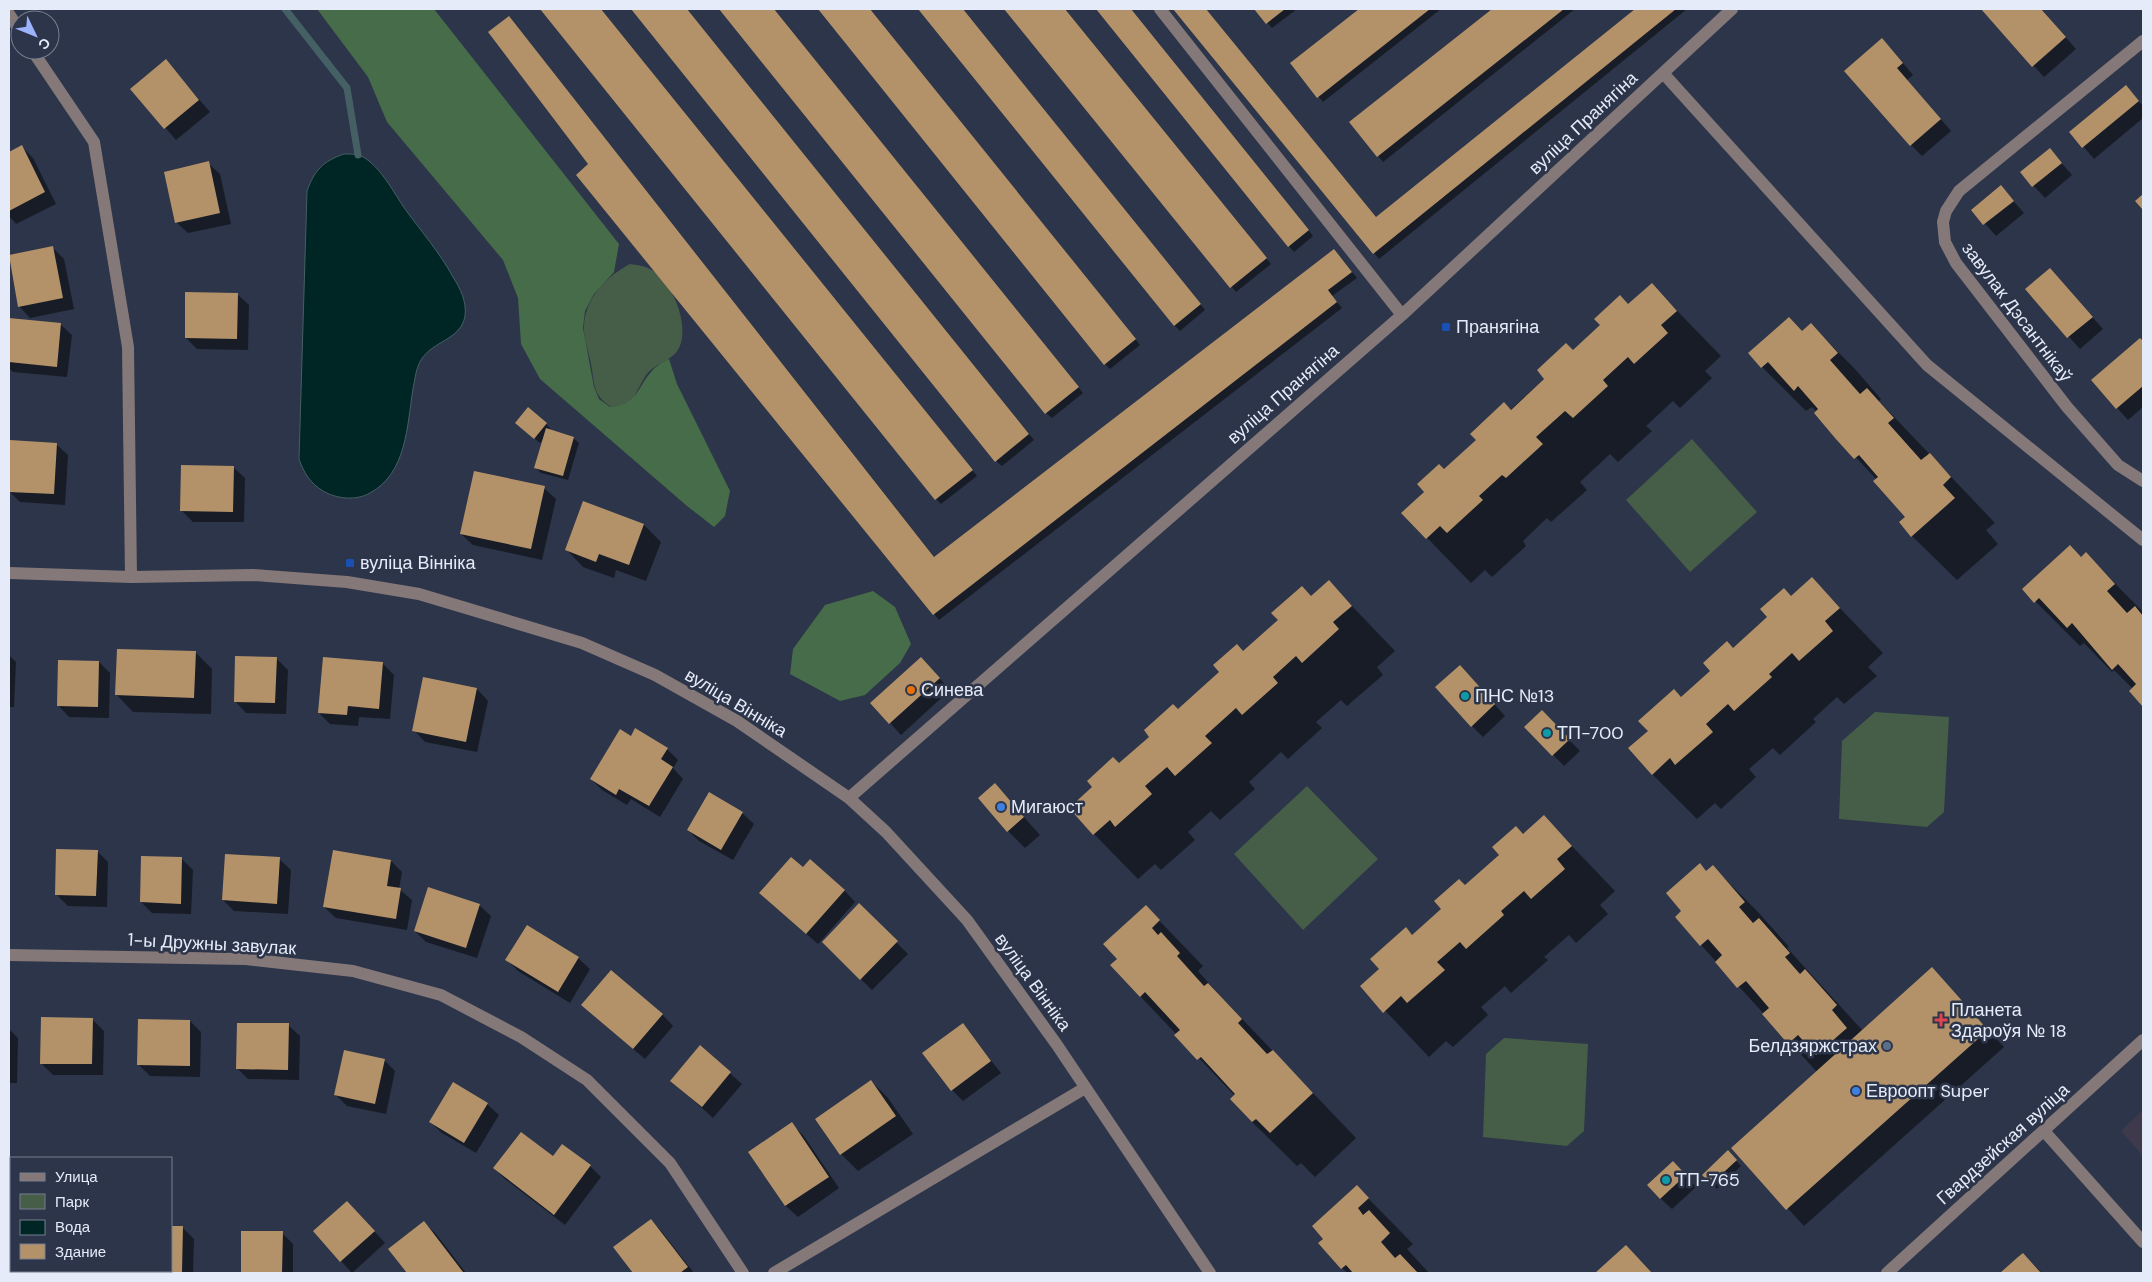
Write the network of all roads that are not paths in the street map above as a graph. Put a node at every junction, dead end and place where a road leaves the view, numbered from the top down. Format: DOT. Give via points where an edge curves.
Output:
graph roads {
  1 [pos="1160,9"];
  2 [pos="1732,9"];
  3 [pos="2143,41"];
  4 [pos="39,60"];
  5 [pos="1663,73"];
  6 [pos="1402,315"];
  7 [pos="2143,481"];
  8 [pos="2143,540"];
  9 [pos="9,573"];
  10 [pos="131,577"];
  11 [pos="850,798"];
  12 [pos="9,955"];
  13 [pos="2143,1040"];
  14 [pos="1085,1088"];
  15 [pos="2044,1131"];
  16 [pos="2143,1242"];
  17 [pos="743,1273"];
  18 [pos="774,1273"];
  19 [pos="1210,1273"];
  20 [pos="1887,1273"];
  1 -- 6 [label="street"];
  2 -- 5 [label="street, вуліца Пранягіна"];
  3 -- 7 [label="street, завулак Дэсантнікаў" via="1963,187 1946,210 1943,231 1949,252 1964,276 2050,387 2114,461"];
  4 -- 10 [label="street" via="94,142 128,348"];
  5 -- 6 [label="street, вуліца Пранягіна"];
  5 -- 8 [label="street" via="1927,365"];
  6 -- 11 [label="street, вуліца Пранягіна"];
  9 -- 10 [label="street, вуліца Вінніка"];
  10 -- 11 [label="street, вуліца Вінніка" via="253,575 347,582 419,594 479,611 582,643 655,675 737,721"];
  11 -- 14 [label="street, вуліца Вінніка" via="967,920 1058,1045"];
  12 -- 17 [label="street, 1-ы Дружны завулак" via="246,959 353,972 441,995 521,1037 587,1080 670,1163"];
  13 -- 15 [label="street, Гвардзейская вуліца"];
  14 -- 18 [label="street"];
  14 -- 19 [label="street, вуліца Вінніка"];
  15 -- 16 [label="street"];
  15 -- 20 [label="street, Гвардзейская вуліца"];
}
